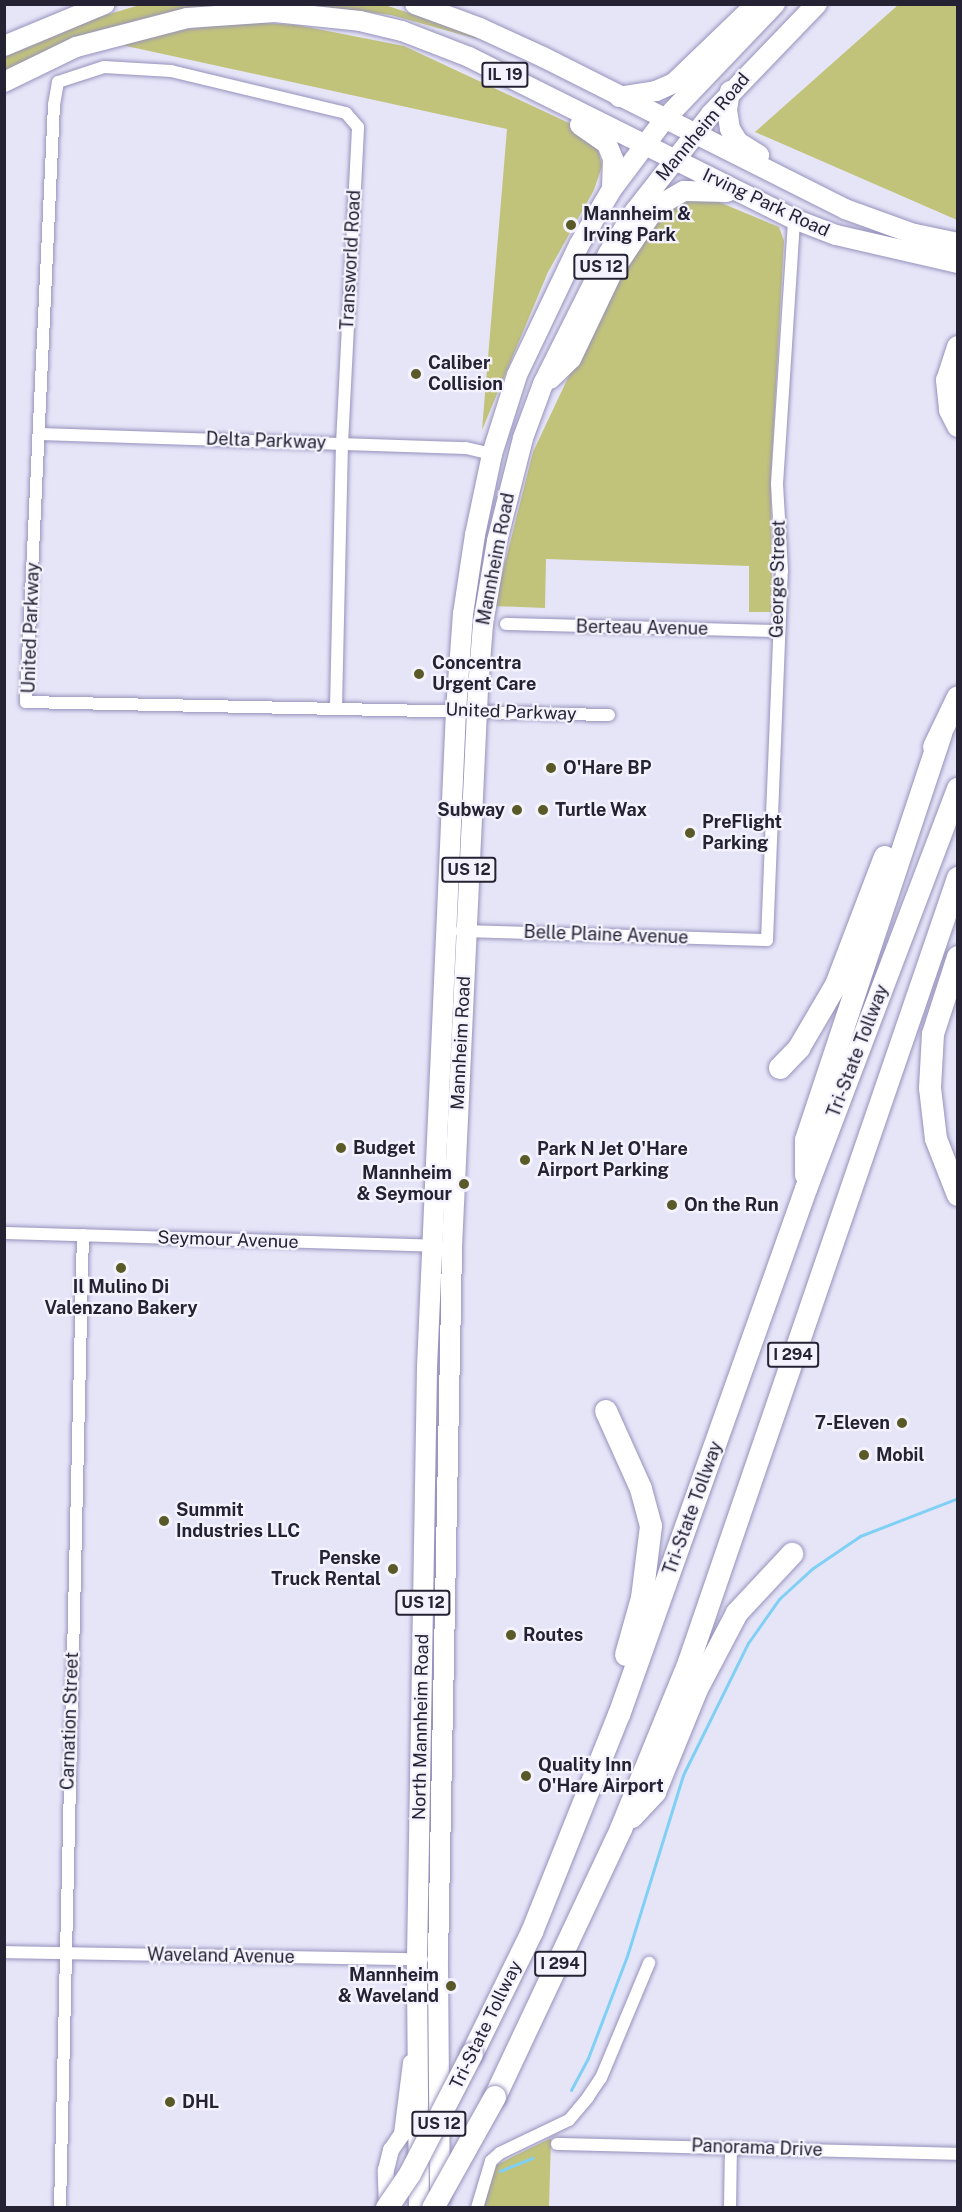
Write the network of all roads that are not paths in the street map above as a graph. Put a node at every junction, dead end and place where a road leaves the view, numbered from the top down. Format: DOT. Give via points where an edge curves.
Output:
graph roads {
  1 [pos="105,4"];
  2 [pos="415,4"];
  3 [pos="756,4"];
  4 [pos="775,4"];
  5 [pos="818,4"];
  6 [pos="4,46"];
  7 [pos="469,57"];
  8 [pos="4,82"];
  9 [pos="58,82"];
  10 [pos="730,91"];
  11 [pos="619,97"];
  12 [pos="664,120"];
  13 [pos="694,135"];
  14 [pos="644,144"];
  15 [pos="674,159"];
  16 [pos="612,189"];
  17 [pos="736,193"];
  18 [pos="794,219"];
  19 [pos="878,222"];
  20 [pos="915,235"];
  21 [pos="957,246"];
  22 [pos="957,263"];
  23 [pos="957,347"];
  24 [pos="543,384"];
  25 [pos="957,426"];
  26 [pos="40,434"];
  27 [pos="342,444"];
  28 [pos="492,454"];
  29 [pos="506,624"];
  30 [pos="778,631"];
  31 [pos="957,697"];
  32 [pos="336,707"];
  33 [pos="456,711"];
  34 [pos="477,711"];
  35 [pos="609,715"];
  36 [pos="941,734"];
  37 [pos="957,789"];
  38 [pos="957,878"];
  39 [pos="445,931"];
  40 [pos="466,931"];
  41 [pos="767,940"];
  42 [pos="957,957"];
  43 [pos="780,1068"];
  44 [pos="806,1188"];
  45 [pos="957,1195"];
  46 [pos="4,1233"];
  47 [pos="83,1235"];
  48 [pos="431,1246"];
  49 [pos="452,1247"];
  50 [pos="606,1411"];
  51 [pos="792,1554"];
  52 [pos="619,1715"];
  53 [pos="621,1829"];
  54 [pos="4,1952"];
  55 [pos="64,1954"];
  56 [pos="417,1959"];
  57 [pos="438,1959"];
  58 [pos="649,1963"];
  59 [pos="417,2014"];
  60 [pos="557,2144"];
  61 [pos="419,2148"];
  62 [pos="730,2148"];
  63 [pos="957,2154"];
  64 [pos="386,2170"];
  65 [pos="441,2206"];
  66 [pos="60,2208"];
  67 [pos="387,2208"];
  68 [pos="418,2208"];
  69 [pos="477,2208"];
  70 [pos="730,2208"];
  1 -- 6 [label="main road"];
  2 -- 11 [label="main road, Irving Park Road / IL 19" via="480,28"];
  3 -- 11 [label="main road" via="674,83 656,91"];
  4 -- 12 [label="main road, Mannheim Road / US 12"];
  5 -- 10 [label="main road, Mannheim Road / US 12"];
  7 -- 8 [label="main road, Irving Park Road / IL 19" via="402,31 360,21 276,12 234,13 151,24 106,37 50,58"];
  7 -- 14 [label="main road, Irving Park Road / IL 19"];
  7 -- 16 [label="main road" via="494,83 601,137 613,159"];
  9 -- 26 [label="street, United Parkway"];
  9 -- 27 [label="street, Transworld Road" via="104,67 171,71 346,113 358,127"];
  10 -- 13 [label="main road, Mannheim Road / US 12"];
  10 -- 19 [label="main road" via="727,120 738,142 848,198"];
  11 -- 12 [label="main road, Irving Park Road / IL 19"];
  12 -- 13 [label="main road, Irving Park Road / IL 19"];
  12 -- 14 [label="main road, Mannheim Road / US 12"];
  13 -- 15 [label="main road, Mannheim Road / US 12"];
  13 -- 19 [label="main road, Irving Park Road / IL 19"];
  14 -- 15 [label="main road, Irving Park Road / IL 19"];
  14 -- 16 [label="main road, Mannheim Road / US 12"];
  15 -- 17 [label="main road, Irving Park Road / IL 19"];
  15 -- 24 [label="main road, Mannheim Road / US 12" via="608,254"];
  16 -- 28 [label="main road, Mannheim Road / US 12" via="540,322 517,375"];
  17 -- 18 [label="main road, Irving Park Road / IL 19"];
  17 -- 24 [label="main road" via="684,191 656,207 612,273 571,359"];
  18 -- 22 [label="main road, Irving Park Road / IL 19" via="836,235"];
  18 -- 30 [label="street, George Street" via="777,484 782,549"];
  19 -- 20 [label="main road, Irving Park Road / IL 19"];
  20 -- 21 [label="highway"];
  23 -- 25 [label="highway" via="947,380 950,410"];
  24 -- 34 [label="main road, Mannheim Road / US 12" via="523,438 497,541 483,624"];
  26 -- 27 [label="street, Delta Parkway"];
  26 -- 32 [label="street, United Parkway" via="27,702"];
  27 -- 28 [label="street, Delta Parkway" via="466,448"];
  27 -- 32 [label="street, Transworld Road"];
  28 -- 33 [label="main road, Mannheim Road / US 12" via="463,614"];
  29 -- 30 [label="street, Berteau Avenue"];
  30 -- 41 [label="street, George Street"];
  31 -- 36 [label="highway, I 294"];
  32 -- 33 [label="street, United Parkway"];
  33 -- 34 [label="street, United Parkway"];
  33 -- 39 [label="main road, Mannheim Road / US 12"];
  34 -- 35 [label="street, United Parkway"];
  34 -- 40 [label="main road, Mannheim Road / US 12"];
  36 -- 43 [label="highway" via="906,806 836,985 799,1048"];
  36 -- 44 [label="highway, I 294" via="806,1140"];
  37 -- 44 [label="highway, Tri-State Tollway / I 294"];
  38 -- 53 [label="highway, Tri-State Tollway / I 294" via="689,1662"];
  39 -- 40 [label="street, Belle Plaine Avenue"];
  39 -- 48 [label="main road, Mannheim Road / US 12"];
  40 -- 41 [label="street, Belle Plaine Avenue"];
  40 -- 49 [label="main road, Mannheim Road / US 12"];
  42 -- 45 [label="highway" via="933,1034 930,1088 936,1139"];
  44 -- 52 [label="highway, Tri-State Tollway / I 294"];
  46 -- 47 [label="street, Seymour Avenue"];
  47 -- 48 [label="street, Seymour Avenue"];
  47 -- 55 [label="street, Carnation Street"];
  48 -- 49 [label="street, Seymour Avenue"];
  48 -- 56 [label="main road, North Mannheim Road / US 12"];
  49 -- 57 [label="main road, North Mannheim Road / US 12"];
  50 -- 52 [label="highway" via="641,1489 651,1526 642,1598 623,1666"];
  51 -- 53 [label="highway" via="736,1613 697,1689 654,1792"];
  52 -- 67 [label="highway, Tri-State Tollway / I 294, bridge" via="532,1932 410,2174"];
  53 -- 65 [label="highway, Tri-State Tollway / I 294, bridge"];
  54 -- 55 [label="street, Waveland Avenue"];
  55 -- 56 [label="street, Waveland Avenue"];
  55 -- 66 [label="street, Carnation Street"];
  56 -- 57 [label="street, Waveland Avenue"];
  56 -- 59 [label="main road, North Mannheim Road / US 12"];
  57 -- 65 [label="main road, North Mannheim Road / US 12"];
  58 -- 69 [label="street" via="601,2078 588,2097 569,2120 491,2161"];
  59 -- 61 [label="main road, North Mannheim Road / US 12"];
  59 -- 64 [label="street" via="402,2134 391,2150"];
  60 -- 62 [label="street, Panorama Drive"];
  61 -- 64 [label="street" via="400,2151"];
  61 -- 68 [label="main road, North Mannheim Road / US 12"];
  62 -- 63 [label="street, Panorama Drive"];
  62 -- 70 [label="street"];
  64 -- 67 [label="street"];
}
